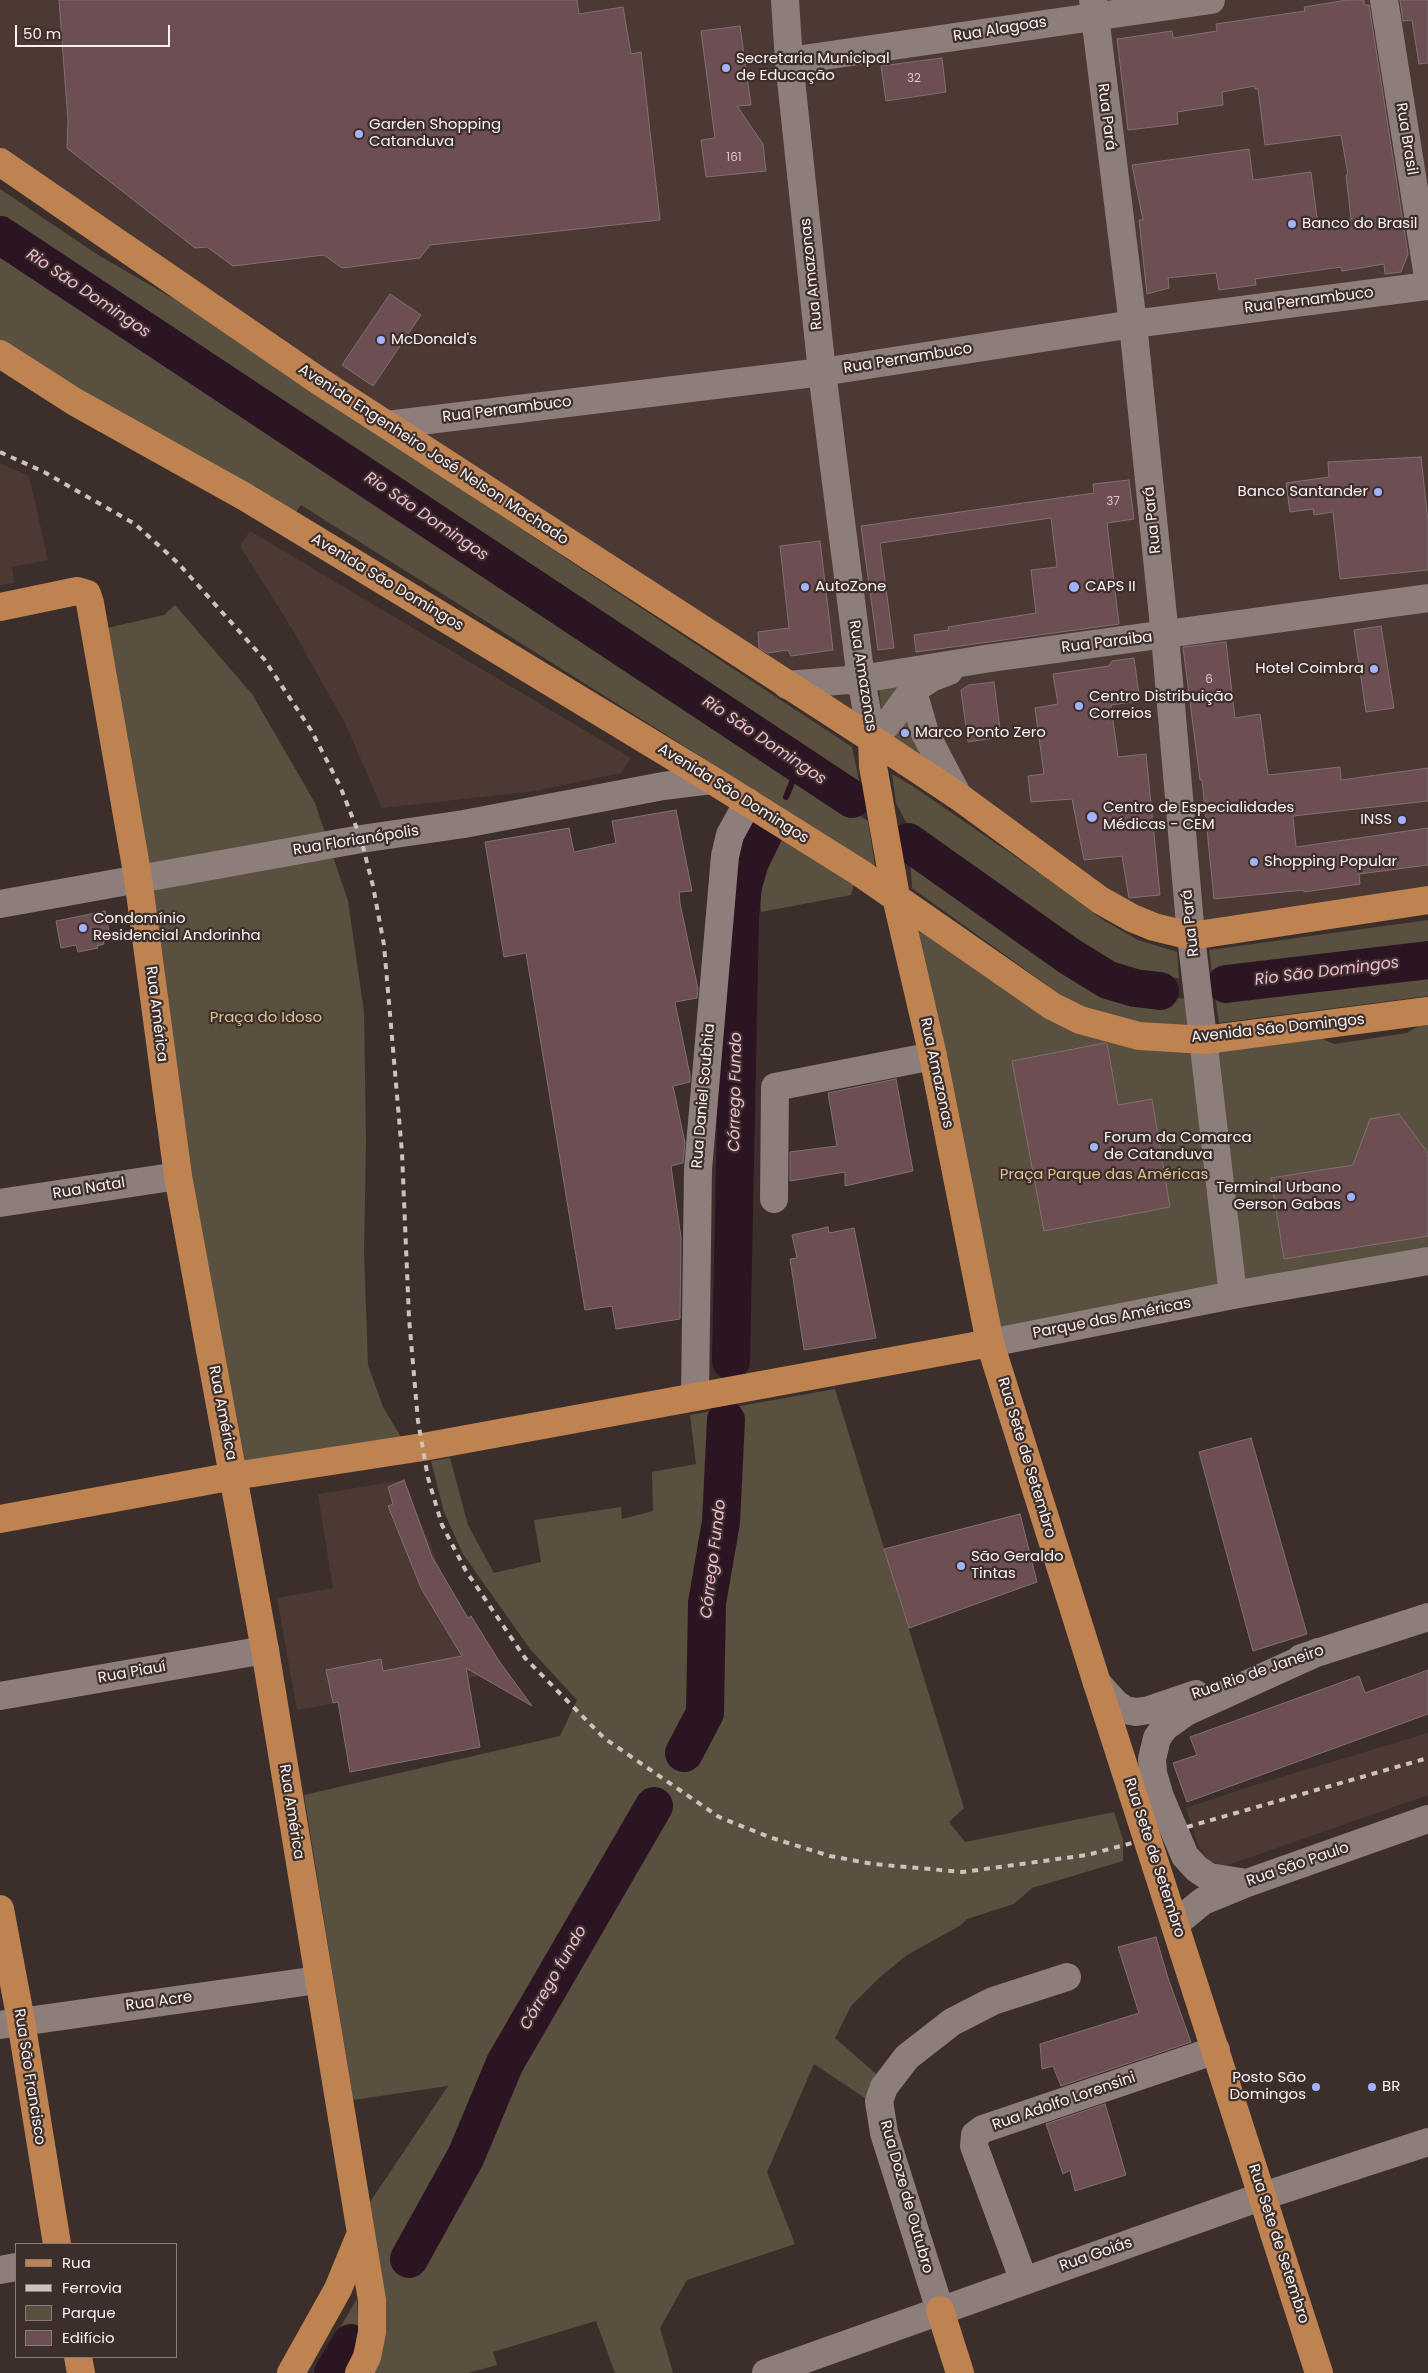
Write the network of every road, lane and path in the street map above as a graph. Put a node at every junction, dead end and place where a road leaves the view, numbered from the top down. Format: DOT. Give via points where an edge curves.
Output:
graph roads {
  1 [pos="785,0"];
  2 [pos="1211,0"];
  3 [pos="1384,0"];
  4 [pos="1094,8"];
  5 [pos="789,61"];
  6 [pos="0,162"];
  7 [pos="1428,277"];
  8 [pos="1428,286"];
  9 [pos="1132,324"];
  10 [pos="0,354"];
  11 [pos="822,372"];
  12 [pos="0,376"];
  13 [pos="75,402"];
  14 [pos="388,424"];
  15 [pos="1428,598"];
  16 [pos="0,607"];
  17 [pos="1165,636"];
  18 [pos="861,679"];
  19 [pos="909,681"];
  20 [pos="787,685"];
  21 [pos="873,753"];
  22 [pos="712,780"];
  23 [pos="958,796"];
  24 [pos="757,808"];
  25 [pos="138,878"];
  26 [pos="896,897"];
  27 [pos="1428,900"];
  28 [pos="0,904"];
  29 [pos="1192,942"];
  30 [pos="1428,1011"];
  31 [pos="1204,1033"];
  32 [pos="933,1056"];
  33 [pos="178,1176"];
  34 [pos="774,1199"];
  35 [pos="0,1203"];
  36 [pos="1428,1261"];
  37 [pos="1233,1296"];
  38 [pos="990,1343"];
  39 [pos="695,1396"];
  40 [pos="234,1476"];
  41 [pos="0,1519"];
  42 [pos="1428,1617"];
  43 [pos="264,1650"];
  44 [pos="1318,1652"];
  45 [pos="1097,1683"];
  46 [pos="0,1696"];
  47 [pos="1428,1820"];
  48 [pos="1247,1883"];
  49 [pos="0,1910"];
  50 [pos="1175,1924"];
  51 [pos="1067,1977"];
  52 [pos="318,1980"];
  53 [pos="10,2023"];
  54 [pos="1216,2050"];
  55 [pos="1428,2142"];
  56 [pos="1263,2196"];
  57 [pos="361,2231"];
  58 [pos="57,2243"];
  59 [pos="15,2267"];
  60 [pos="0,2270"];
  61 [pos="1024,2281"];
  62 [pos="940,2310"];
  63 [pos="78,2358"];
  64 [pos="81,2373"];
  65 [pos="291,2373"];
  66 [pos="359,2373"];
  67 [pos="766,2373"];
  68 [pos="960,2373"];
  69 [pos="1319,2373"];
  1 -- 5 [label="street, Rua Amazonas"];
  2 -- 4 [label="street, Rua Alagoas"];
  3 -- 7 [label="street, Rua Brasil"];
  4 -- 5 [label="street, Rua Alagoas"];
  4 -- 9 [label="street, Rua Pará"];
  5 -- 11 [label="street, Rua Amazonas"];
  6 -- 14 [label="main road, Avenida Engenheiro José Nelson Machado"];
  8 -- 9 [label="street, Rua Pernambuco"];
  9 -- 11 [label="street, Rua Pernambuco"];
  9 -- 17 [label="street, Rua Pará"];
  10 -- 13 [label="main road, Avenida São Domingos"];
  11 -- 14 [label="street, Rua Pernambuco"];
  11 -- 18 [label="street, Rua Amazonas"];
  12 -- 13 [label="main road, Avenida São Domingos"];
  13 -- 22 [label="main road, Avenida São Domingos" via="247,498"];
  14 -- 20 [label="main road, Avenida Engenheiro José Nelson Machado"];
  15 -- 17 [label="street, Rua Paraiba"];
  16 -- 25 [label="main road, Rua América" via="77,591 87,594"];
  17 -- 19 [label="street, Rua Paraiba" via="991,658"];
  17 -- 29 [label="street, Rua Pará"];
  18 -- 19 [label="street, Rua Paraiba"];
  18 -- 20 [label="street, Rua Paraiba"];
  18 -- 21 [label="street, Rua Amazonas"];
  19 -- 21 [label="street"];
  19 -- 23 [label="street" via="925,733"];
  20 -- 21 [label="main road, Avenida Engenheiro José Nelson Machado"];
  21 -- 23 [label="main road"];
  21 -- 26 [label="main road, Rua Amazonas"];
  22 -- 24 [label="main road, Avenida São Domingos"];
  22 -- 25 [label="street, Rua Florianópolis"];
  23 -- 29 [label="main road" via="1100,900"];
  24 -- 26 [label="main road, Avenida São Domingos"];
  24 -- 39 [label="street, Rua Daniel Soubhia" via="730,835 725,856 698,1169"];
  25 -- 28 [label="street, Rua Florianópolis"];
  25 -- 33 [label="main road, Rua América"];
  26 -- 31 [label="main road, Avenida São Domingos" via="1052,1006 1080,1020 1139,1036"];
  26 -- 32 [label="main road, Rua Amazonas"];
  27 -- 29 [label="main road"];
  29 -- 31 [label="street, Rua Pará"];
  30 -- 31 [label="main road, Avenida São Domingos"];
  31 -- 37 [label="street"];
  32 -- 34 [label="street" via="775,1087"];
  32 -- 38 [label="main road, Rua Amazonas"];
  33 -- 35 [label="street, Rua Natal"];
  33 -- 40 [label="main road, Rua América"];
  36 -- 37 [label="street, Parque das Américas"];
  37 -- 38 [label="street, Parque das Américas"];
  38 -- 39 [label="main road"];
  38 -- 45 [label="main road, Rua Sete de Setembro"];
  39 -- 40 [label="main road" via="423,1447"];
  40 -- 41 [label="main road"];
  40 -- 43 [label="main road, Rua América"];
  42 -- 44 [label="street, Rua Rio de Janeiro"];
  43 -- 46 [label="street, Rua Piauí"];
  43 -- 52 [label="main road, Rua América"];
  44 -- 45 [label="street, Rua Rio de Janeiro" via="1136,1712 1116,1704"];
  44 -- 48 [label="street" via="1186,1712 1156,1738 1152,1759 1160,1797 1185,1856 1209,1876"];
  45 -- 50 [label="main road, Rua Sete de Setembro"];
  47 -- 48 [label="street, Rua São Paulo"];
  48 -- 50 [label="street, Rua São Paulo" via="1203,1901"];
  49 -- 53 [label="main road, Rua São Francisco"];
  50 -- 54 [label="main road, Rua Sete de Setembro"];
  51 -- 62 [label="street, Rua Doze de Outubro" via="993,2001 952,2022 907,2057 884,2086 879,2101 884,2133"];
  52 -- 53 [label="street, Rua Acre"];
  52 -- 57 [label="main road, Rua América"];
  53 -- 58 [label="main road, Rua São Francisco"];
  54 -- 56 [label="main road, Rua Sete de Setembro"];
  54 -- 61 [label="street, Rua Adolfo Lorensini" via="983,2129 975,2135 974,2146"];
  55 -- 56 [label="street, Rua Goiás"];
  56 -- 61 [label="street, Rua Goiás"];
  56 -- 69 [label="main road, Rua Sete de Setembro"];
  57 -- 65 [label="main road" via="338,2289"];
  57 -- 66 [label="main road, Rua América" via="372,2300 372,2332 367,2357"];
  59 -- 60 [label="street"];
  61 -- 62 [label="street, Rua Goiás"];
  62 -- 67 [label="street, Rua Goiás"];
  62 -- 68 [label="main road, Rua Doze de Outubro"];
  63 -- 64 [label="main road"];
}
